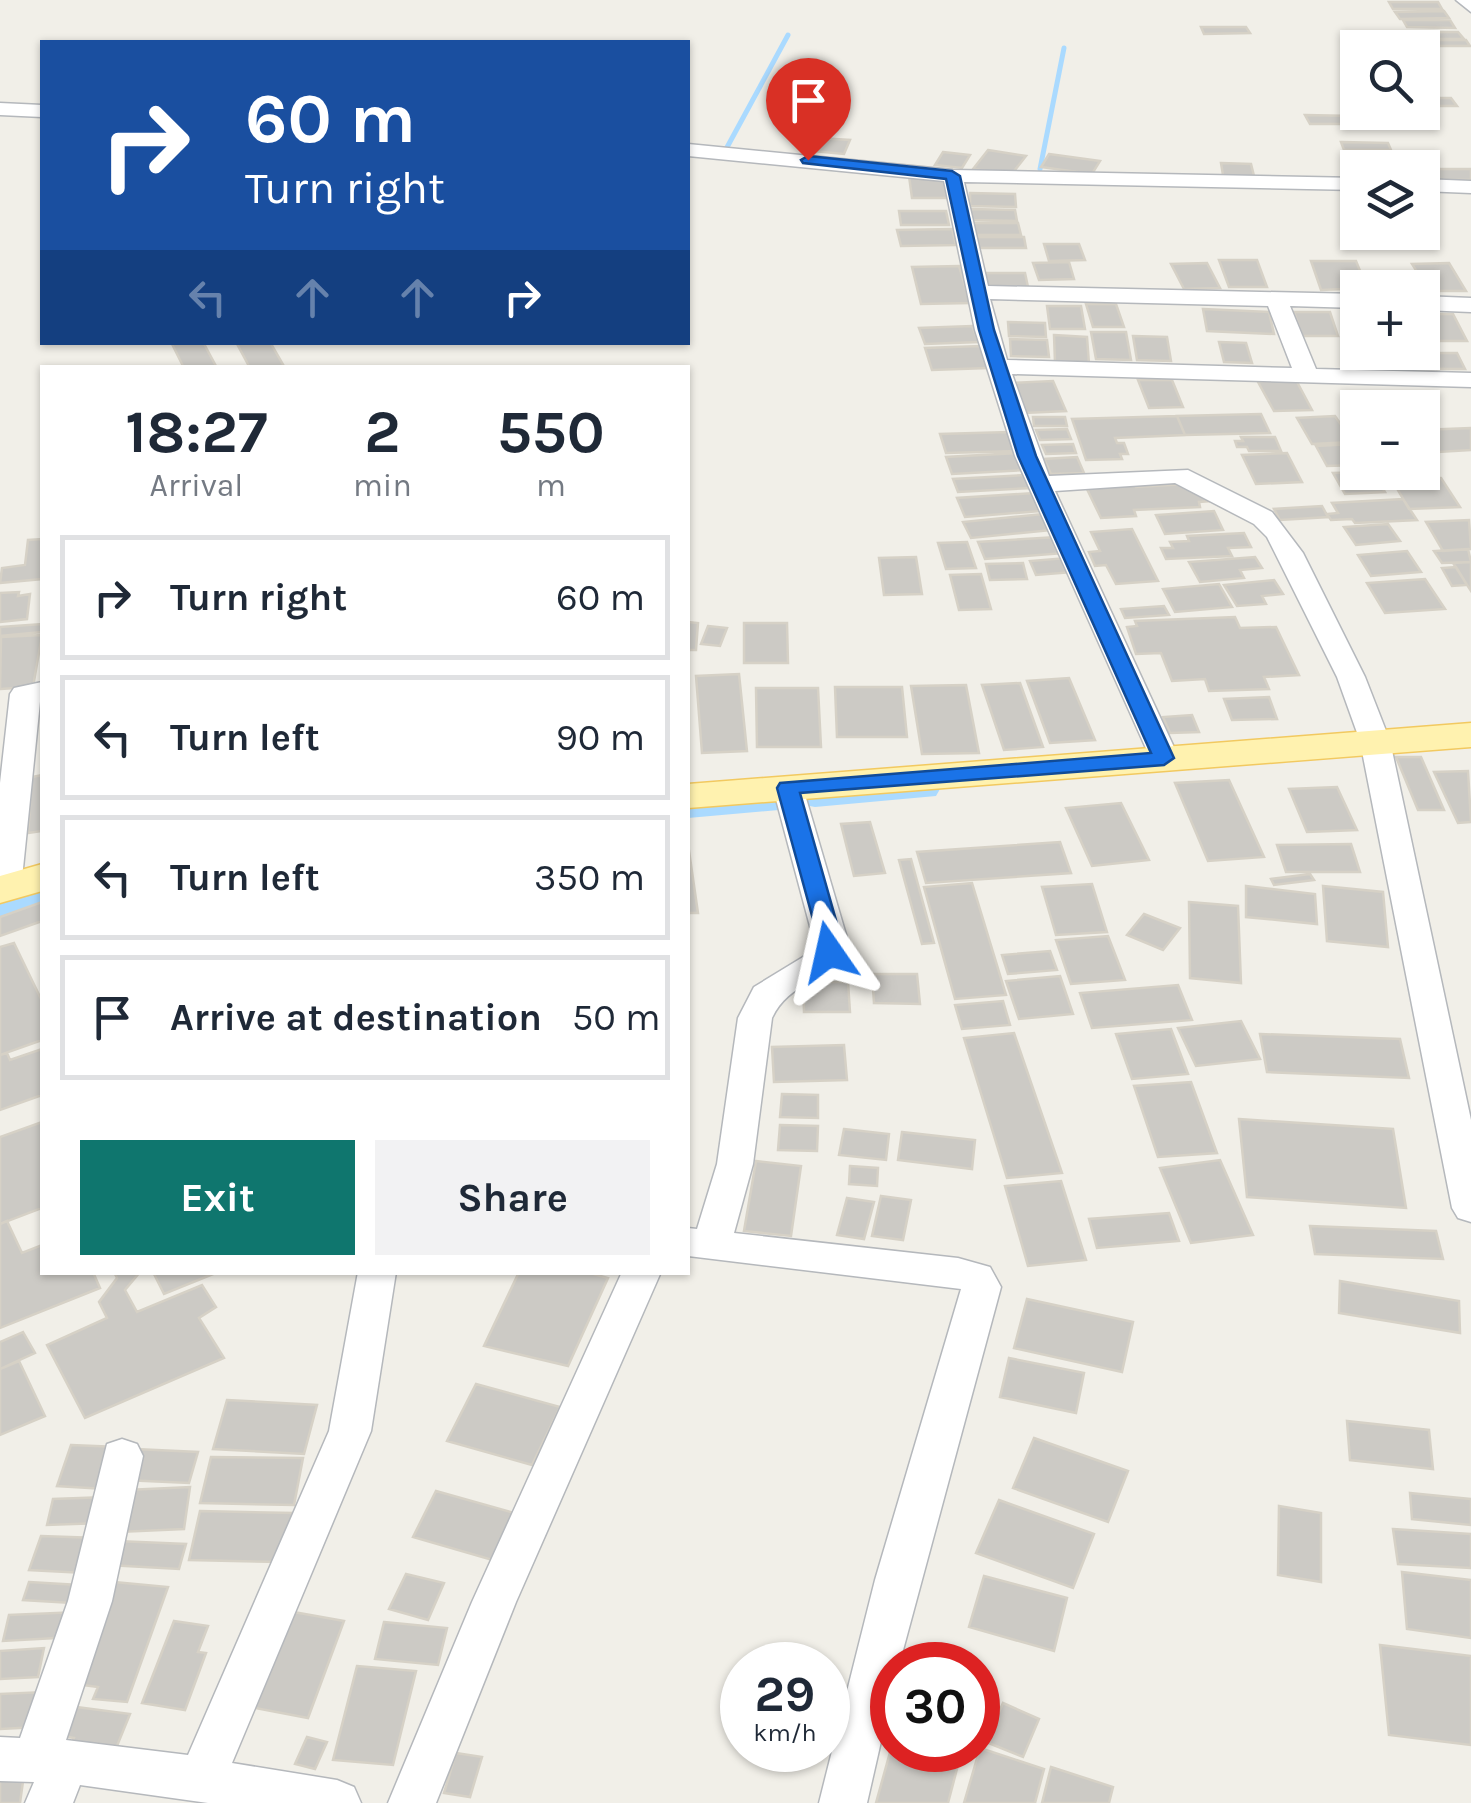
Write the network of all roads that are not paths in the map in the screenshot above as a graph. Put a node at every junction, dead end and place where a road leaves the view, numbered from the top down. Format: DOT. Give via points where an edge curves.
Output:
graph roads {
  1 [pos="1465,0"];
  2 [pos="1471,7"];
  3 [pos="0,109"];
  4 [pos="40,111"];
  5 [pos="690,150"];
  6 [pos="952,176"];
  7 [pos="1340,184"];
  8 [pos="1440,186"];
  9 [pos="1471,187"];
  10 [pos="977,292"];
  11 [pos="1276,298"];
  12 [pos="1340,300"];
  13 [pos="1440,304"];
  14 [pos="1471,305"];
  15 [pos="997,366"];
  16 [pos="1307,376"];
  17 [pos="1471,380"];
  18 [pos="1040,484"];
  19 [pos="40,691"];
  20 [pos="1471,735"];
  21 [pos="1375,741"];
  22 [pos="1164,758"];
  23 [pos="788,788"];
  24 [pos="690,796"];
  25 [pos="16,885"];
  26 [pos="1471,1208"];
  27 [pos="700,1243"];
  28 [pos="376,1275"];
  29 [pos="641,1275"];
  30 [pos="122,1456"];
  31 [pos="38,1771"];
  32 [pos="201,1780"];
  33 [pos="337,1803"];
  34 [pos="412,1803"];
  35 [pos="843,1803"];
  1 -- 2 [label="street"];
  3 -- 4 [label="street"];
  5 -- 6 [label="street"];
  6 -- 7 [label="street"];
  6 -- 10 [label="street"];
  8 -- 9 [label="street"];
  10 -- 11 [label="street"];
  10 -- 15 [label="street"];
  11 -- 12 [label="street"];
  11 -- 16 [label="street"];
  13 -- 14 [label="street"];
  15 -- 16 [label="street"];
  15 -- 18 [label="street"];
  16 -- 17 [label="street"];
  18 -- 21 [label="street" via="1179,475 1263,518 1290,554"];
  18 -- 22 [label="street"];
  19 -- 25 [label="street" via="24,694"];
  20 -- 21 [label="main road"];
  21 -- 22 [label="main road"];
  21 -- 26 [label="street"];
  22 -- 23 [label="main road"];
  23 -- 24 [label="main road"];
  23 -- 27 [label="street" via="832,945 812,968 765,996 735,1164"];
  27 -- 35 [label="street" via="958,1274 976,1278 980,1287 897,1580"];
  28 -- 32 [label="street" via="350,1431"];
  29 -- 34 [label="street" via="528,1521"];
  30 -- 31 [label="street" via="90,1601"];
  31 -- 32 [label="street"];
  32 -- 33 [label="street"];
}
